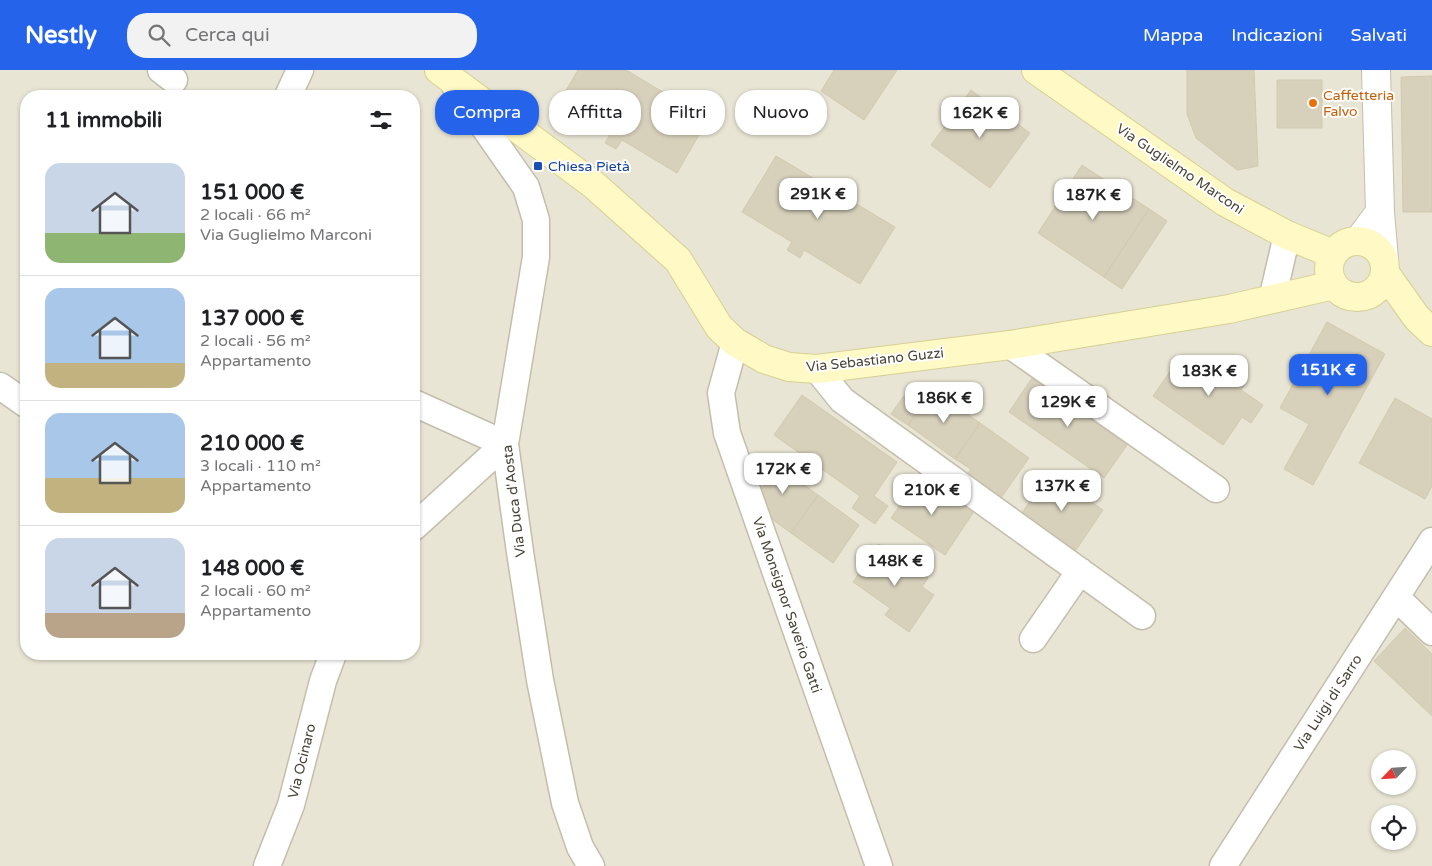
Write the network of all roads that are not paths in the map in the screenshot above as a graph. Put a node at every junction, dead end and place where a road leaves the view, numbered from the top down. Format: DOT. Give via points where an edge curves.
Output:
graph roads {
  1 [pos="300,70"];
  2 [pos="1036,70"];
  3 [pos="1376,70"];
  4 [pos="445,75"];
  5 [pos="291,90"];
  6 [pos="1380,212"];
  7 [pos="1288,235"];
  8 [pos="1359,240"];
  9 [pos="1385,266"];
  10 [pos="1332,270"];
  11 [pos="1274,291"];
  12 [pos="1364,296"];
  13 [pos="1229,309"];
  14 [pos="1424,325"];
  15 [pos="735,342"];
  16 [pos="1010,345"];
  17 [pos="817,369"];
  18 [pos="0,386"];
  19 [pos="20,400"];
  20 [pos="420,406"];
  21 [pos="505,444"];
  22 [pos="1216,489"];
  23 [pos="420,522"];
  24 [pos="1432,541"];
  25 [pos="1080,571"];
  26 [pos="1396,597"];
  27 [pos="1142,616"];
  28 [pos="1432,632"];
  29 [pos="1033,639"];
  30 [pos="331,660"];
  31 [pos="268,866"];
  32 [pos="591,866"];
  33 [pos="879,866"];
  34 [pos="1223,866"];
  1 -- 5 [label="street"];
  2 -- 7 [label="main road, Via Guglielmo Marconi" via="1225,202"];
  3 -- 6 [label="street"];
  4 -- 15 [label="main road, Via Sebastiano Guzzi" via="594,185 678,260 719,327"];
  4 -- 21 [label="street, Via Duca d'Aosta" via="526,187 536,220 536,257"];
  6 -- 8 [label="street"];
  6 -- 9 [label="street"];
  7 -- 10 [label="main road, Via Guglielmo Marconi"];
  7 -- 11 [label="street"];
  8 -- 9 [label="main road" via="1374,246"];
  8 -- 10 [label="main road" via="1344,243"];
  9 -- 12 [label="main road" via="1379,287"];
  9 -- 14 [label="main road"];
  10 -- 11 [label="main road, Via Sebastiano Guzzi"];
  10 -- 12 [label="main road" via="1340,292 1348,296"];
  10 -- 13 [label="main road, Via Sebastiano Guzzi"];
  11 -- 13 [label="main road, Via Sebastiano Guzzi"];
  12 -- 14 [label="main road"];
  13 -- 16 [label="main road, Via Sebastiano Guzzi"];
  15 -- 17 [label="main road, Via Sebastiano Guzzi" via="764,359 789,367"];
  15 -- 33 [label="street, Via Monsignor Saverio Gatti" via="721,393 727,433"];
  16 -- 17 [label="main road, Via Sebastiano Guzzi"];
  16 -- 22 [label="street"];
  17 -- 25 [label="street" via="842,400"];
  18 -- 19 [label="street"];
  20 -- 21 [label="street"];
  21 -- 23 [label="street"];
  21 -- 32 [label="street, Via Duca d'Aosta" via="540,680 565,803 580,847"];
  24 -- 26 [label="street, Via Luigi di Sarro"];
  25 -- 27 [label="street"];
  25 -- 29 [label="street"];
  26 -- 28 [label="street"];
  26 -- 34 [label="street, Via Luigi di Sarro"];
  30 -- 31 [label="street, Via Ocinaro" via="322,681 291,805"];
}
